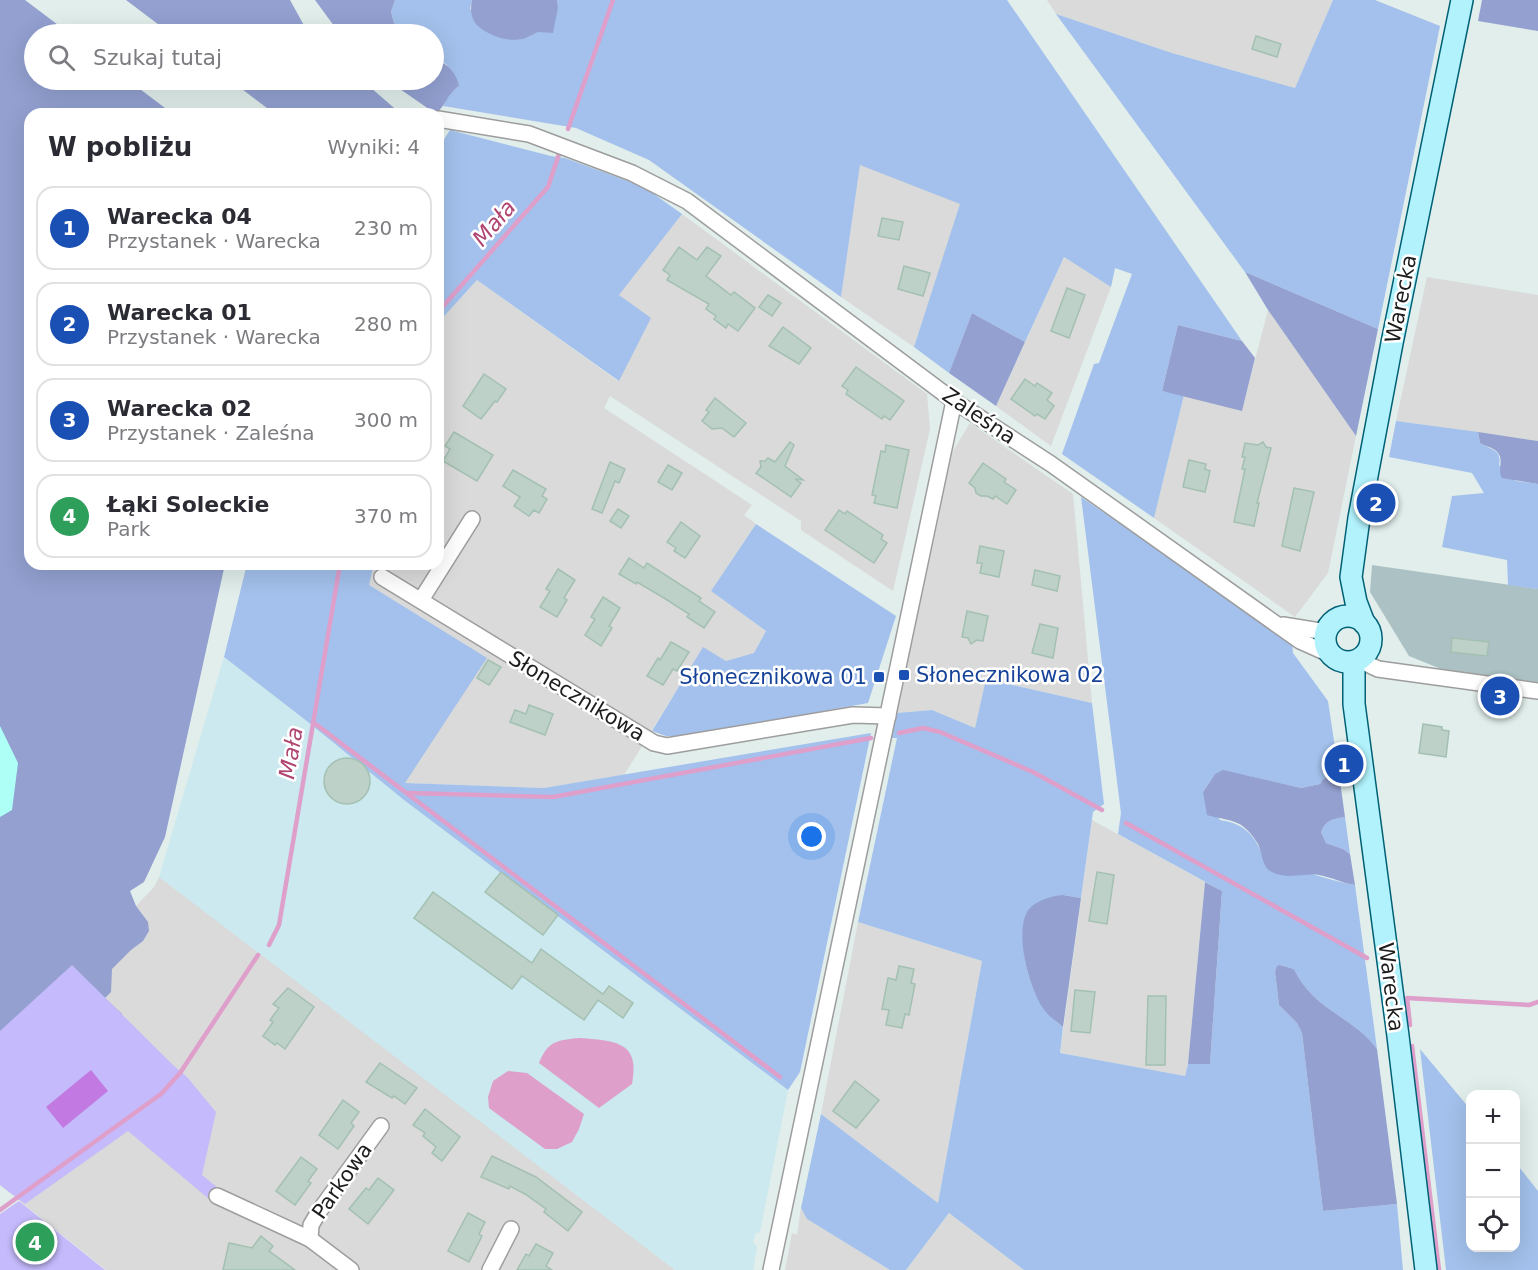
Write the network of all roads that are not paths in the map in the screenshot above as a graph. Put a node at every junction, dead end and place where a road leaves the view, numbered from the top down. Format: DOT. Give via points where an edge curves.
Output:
graph roads {
  1 [pos="1462,0"];
  2 [pos="444,120"];
  3 [pos="954,401"];
  4 [pos="472,519"];
  5 [pos="444,563"];
  6 [pos="439,570"];
  7 [pos="382,577"];
  8 [pos="1351,577"];
  9 [pos="420,600"];
  10 [pos="1364,623"];
  11 [pos="1277,624"];
  12 [pos="1331,625"];
  13 [pos="1349,658"];
  14 [pos="1538,691"];
  15 [pos="888,716"];
  16 [pos="381,1126"];
  17 [pos="217,1196"];
  18 [pos="511,1229"];
  19 [pos="310,1239"];
  20 [pos="351,1270"];
  21 [pos="490,1270"];
  22 [pos="771,1270"];
  23 [pos="1426,1270"];
  1 -- 8 [label="street, Warecka" via="1392,343"];
  2 -- 3 [label="street, Zaleśna" via="529,134 632,173 687,201"];
  3 -- 11 [label="street, Zaleśna" via="1052,464"];
  3 -- 15 [label="street"];
  4 -- 5 [label="street"];
  6 -- 9 [label="street"];
  7 -- 9 [label="street, Słonecznikowa"];
  8 -- 10 [label="street, Warecka"];
  8 -- 12 [label="street, Warecka"];
  9 -- 15 [label="street, Słonecznikowa" via="654,743 667,746 853,715"];
  10 -- 12 [label="street" via="1347,616"];
  10 -- 13 [label="street" via="1370,634 1370,647"];
  11 -- 12 [label="street, Zaleśna"];
  11 -- 13 [label="street, Zaleśna" via="1300,641"];
  12 -- 13 [label="street" via="1324,644"];
  13 -- 14 [label="street, Zaleśna" via="1378,669"];
  13 -- 23 [label="street, Warecka" via="1344,686 1354,704"];
  15 -- 22 [label="street"];
  16 -- 19 [label="street, Parkowa" via="315,1217"];
  17 -- 19 [label="street, Parkowa"];
  18 -- 21 [label="street"];
  19 -- 20 [label="street, Parkowa"];
}
